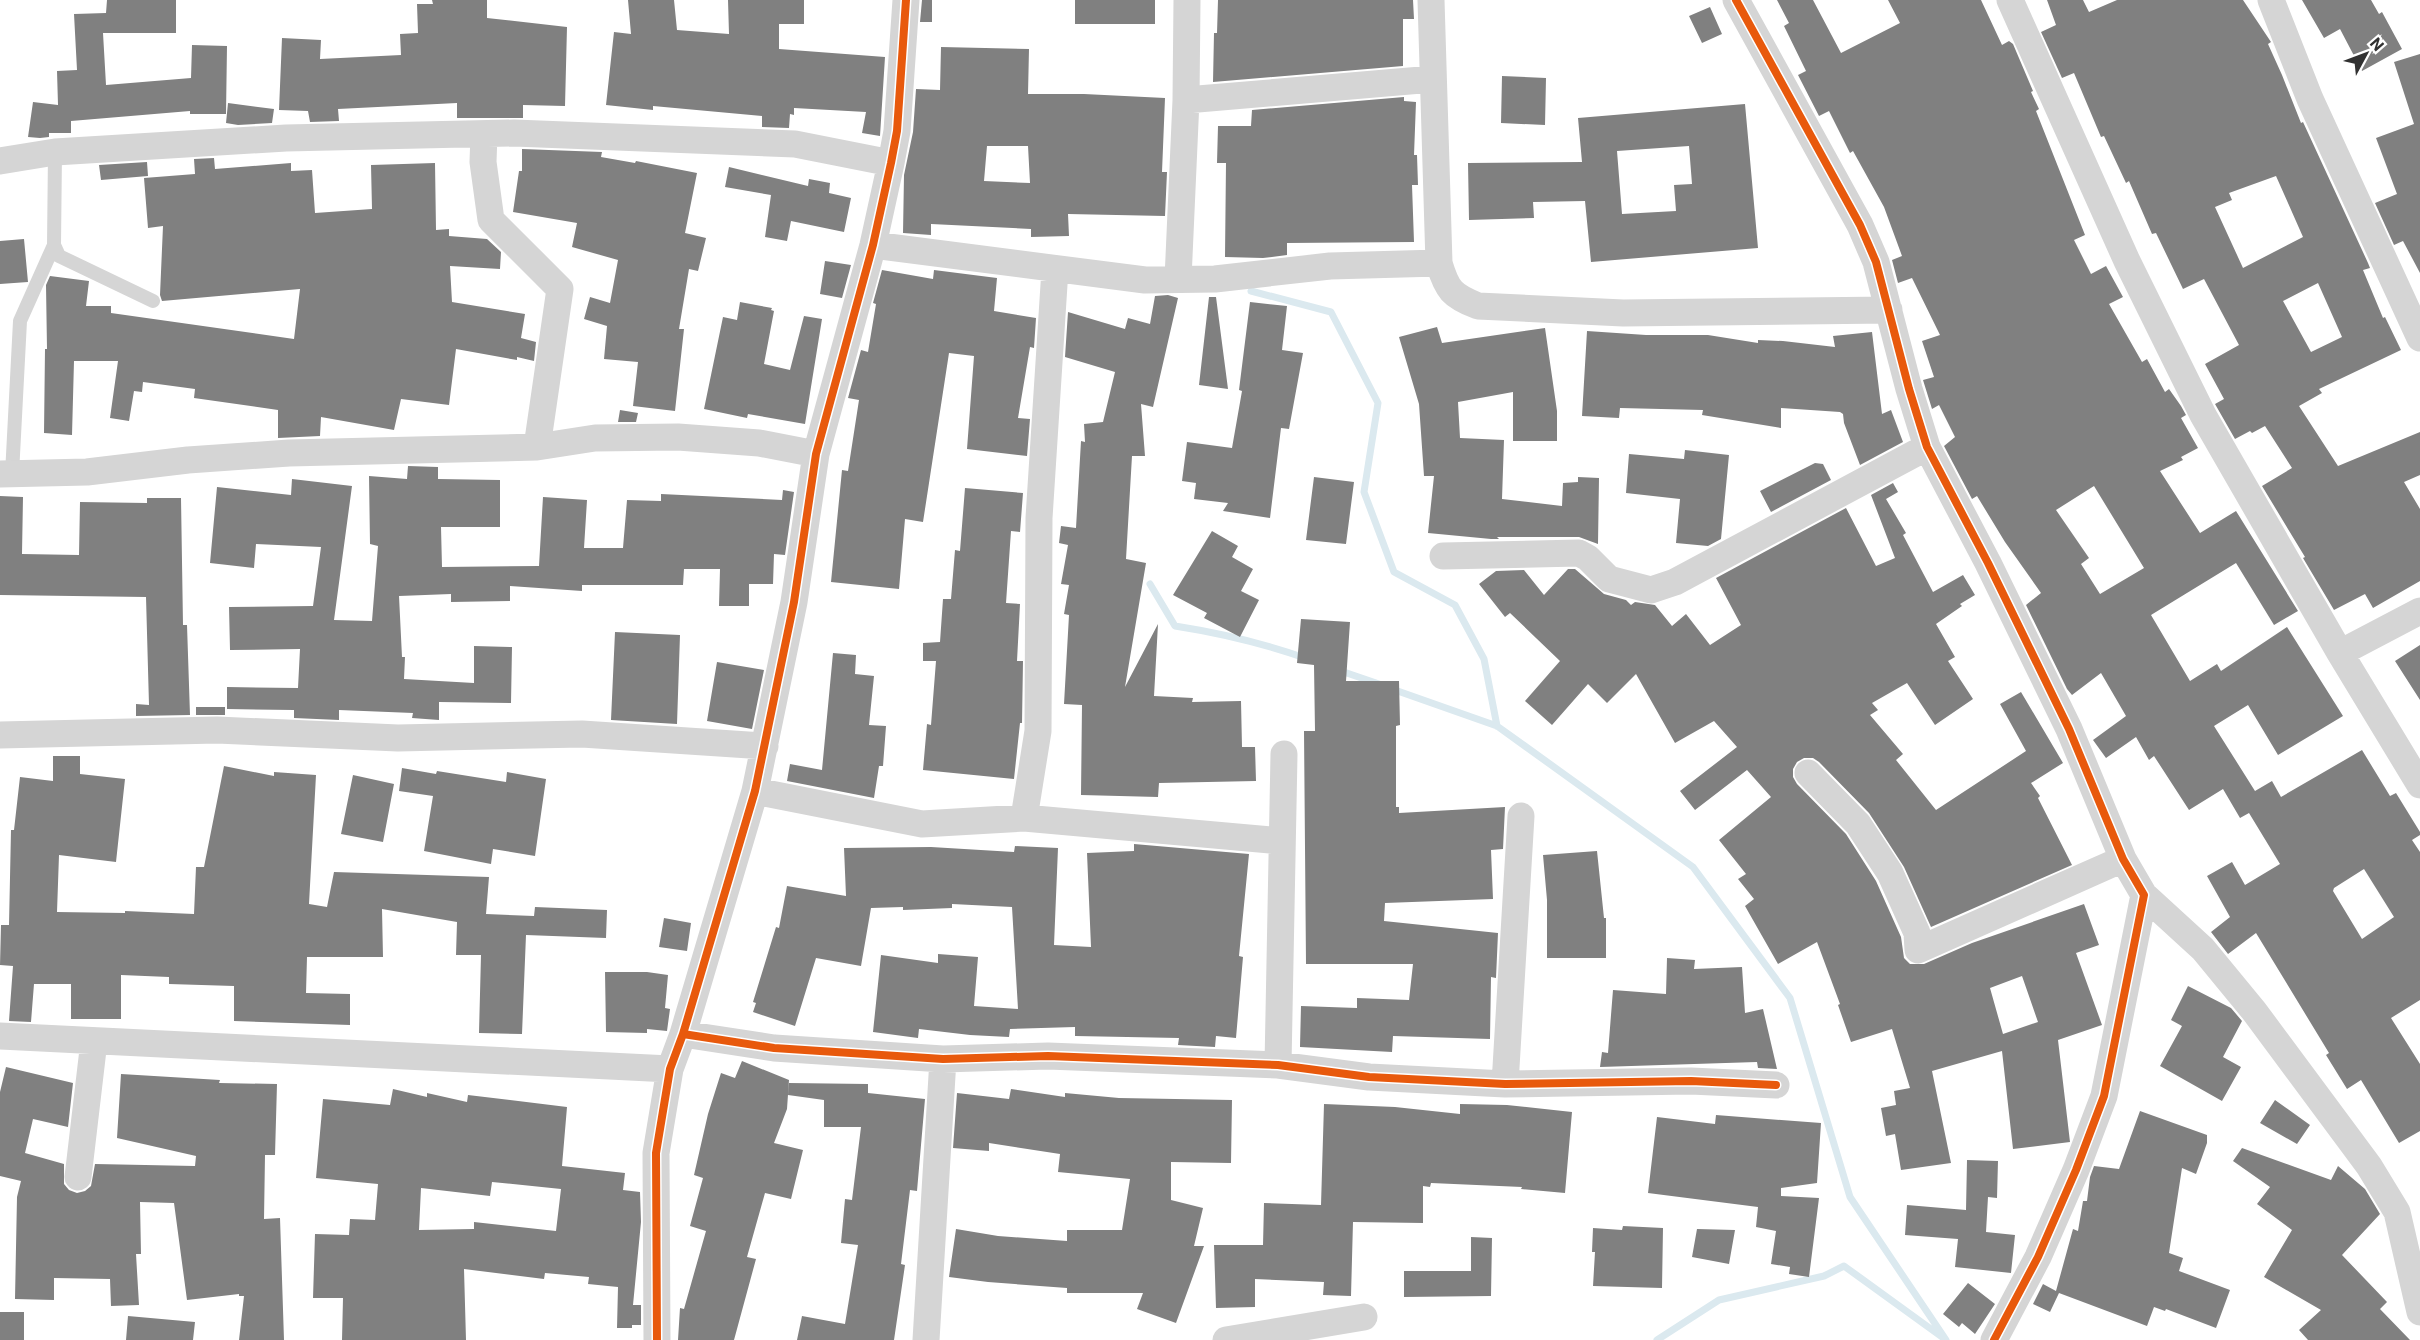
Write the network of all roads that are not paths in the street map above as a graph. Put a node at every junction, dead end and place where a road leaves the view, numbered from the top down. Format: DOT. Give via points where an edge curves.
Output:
graph roads {
  1 [pos="906,0"];
  2 [pos="1187,0"];
  3 [pos="1431,0"];
  4 [pos="1736,0"];
  5 [pos="2010,0"];
  6 [pos="2271,0"];
  7 [pos="1433,80"];
  8 [pos="1186,100"];
  9 [pos="484,134"];
  10 [pos="55,152"];
  11 [pos="0,161"];
  12 [pos="891,163"];
  13 [pos="54,245"];
  14 [pos="873,246"];
  15 [pos="1439,263"];
  16 [pos="1055,269"];
  17 [pos="1178,279"];
  18 [pos="153,301"];
  19 [pos="1889,310"];
  20 [pos="2420,338"];
  21 [pos="537,447"];
  22 [pos="1927,447"];
  23 [pos="816,454"];
  24 [pos="6,474"];
  25 [pos="1443,556"];
  26 [pos="2420,611"];
  27 [pos="2340,653"];
  28 [pos="0,735"];
  29 [pos="765,746"];
  30 [pos="1284,754"];
  31 [pos="1808,773"];
  32 [pos="2420,785"];
  33 [pos="755,791"];
  34 [pos="1521,816"];
  35 [pos="1024,818"];
  36 [pos="1282,841"];
  37 [pos="2123,859"];
  38 [pos="2144,896"];
  39 [pos="683,1034"];
  40 [pos="0,1036"];
  41 [pos="94,1041"];
  42 [pos="943,1059"];
  43 [pos="1278,1065"];
  44 [pos="670,1069"];
  45 [pos="1505,1084"];
  46 [pos="1776,1085"];
  47 [pos="78,1177"];
  48 [pos="2420,1312"];
  49 [pos="1364,1317"];
  50 [pos="657,1340"];
  51 [pos="926,1340"];
  52 [pos="1226,1340"];
  53 [pos="1994,1340"];
  1 -- 12 [label="street" via="897,131"];
  2 -- 8 [label="street"];
  3 -- 7 [label="street"];
  4 -- 19 [label="street" via="1860,225 1876,262"];
  5 -- 27 [label="street" via="2127,261 2203,415"];
  6 -- 20 [label="street" via="2310,99"];
  7 -- 8 [label="street"];
  7 -- 15 [label="street"];
  8 -- 17 [label="street"];
  9 -- 10 [label="street" via="286,138"];
  9 -- 12 [label="street" via="795,144"];
  9 -- 21 [label="street" via="483,162 491,220 560,289"];
  10 -- 11 [label="street"];
  10 -- 13 [label="lane"];
  12 -- 14 [label="street"];
  13 -- 18 [label="lane" via="59,256"];
  13 -- 24 [label="lane" via="20,321"];
  14 -- 16 [label="street"];
  14 -- 23 [label="street"];
  15 -- 17 [label="street" via="1330,266 1215,279"];
  15 -- 19 [label="street" via="1446,285 1458,298 1478,306 1623,313"];
  16 -- 17 [label="street" via="1145,280"];
  16 -- 35 [label="street" via="1039,518 1038,731"];
  19 -- 22 [label="street"];
  21 -- 23 [label="street" via="595,438 678,437 759,443"];
  21 -- 24 [label="street" via="289,453 87,472"];
  22 -- 25 [label="street" via="1675,582 1651,590 1609,579 1579,553"];
  22 -- 37 [label="street" via="2069,729"];
  23 -- 29 [label="street" via="794,602"];
  26 -- 27 [label="street"];
  27 -- 32 [label="street"];
  28 -- 29 [label="street" via="217,730 398,738 582,734"];
  29 -- 33 [label="street"];
  30 -- 36 [label="street"];
  31 -- 37 [label="street" via="1858,824 1890,873 1917,933 1918,950"];
  33 -- 35 [label="street" via="922,824"];
  33 -- 39 [label="street"];
  34 -- 45 [label="street"];
  35 -- 36 [label="street"];
  36 -- 43 [label="street"];
  37 -- 38 [label="street"];
  38 -- 48 [label="street" via="2203,949 2369,1166 2397,1212"];
  38 -- 53 [label="street" via="2104,1096 2038,1257"];
  39 -- 42 [label="street" via="774,1048"];
  39 -- 44 [label="street"];
  40 -- 41 [label="street"];
  41 -- 44 [label="street"];
  41 -- 47 [label="street"];
  42 -- 43 [label="street" via="1048,1056"];
  42 -- 51 [label="street"];
  43 -- 45 [label="street" via="1370,1077"];
  44 -- 50 [label="street" via="656,1153"];
  45 -- 46 [label="street" via="1691,1081"];
  49 -- 52 [label="street"];
}
